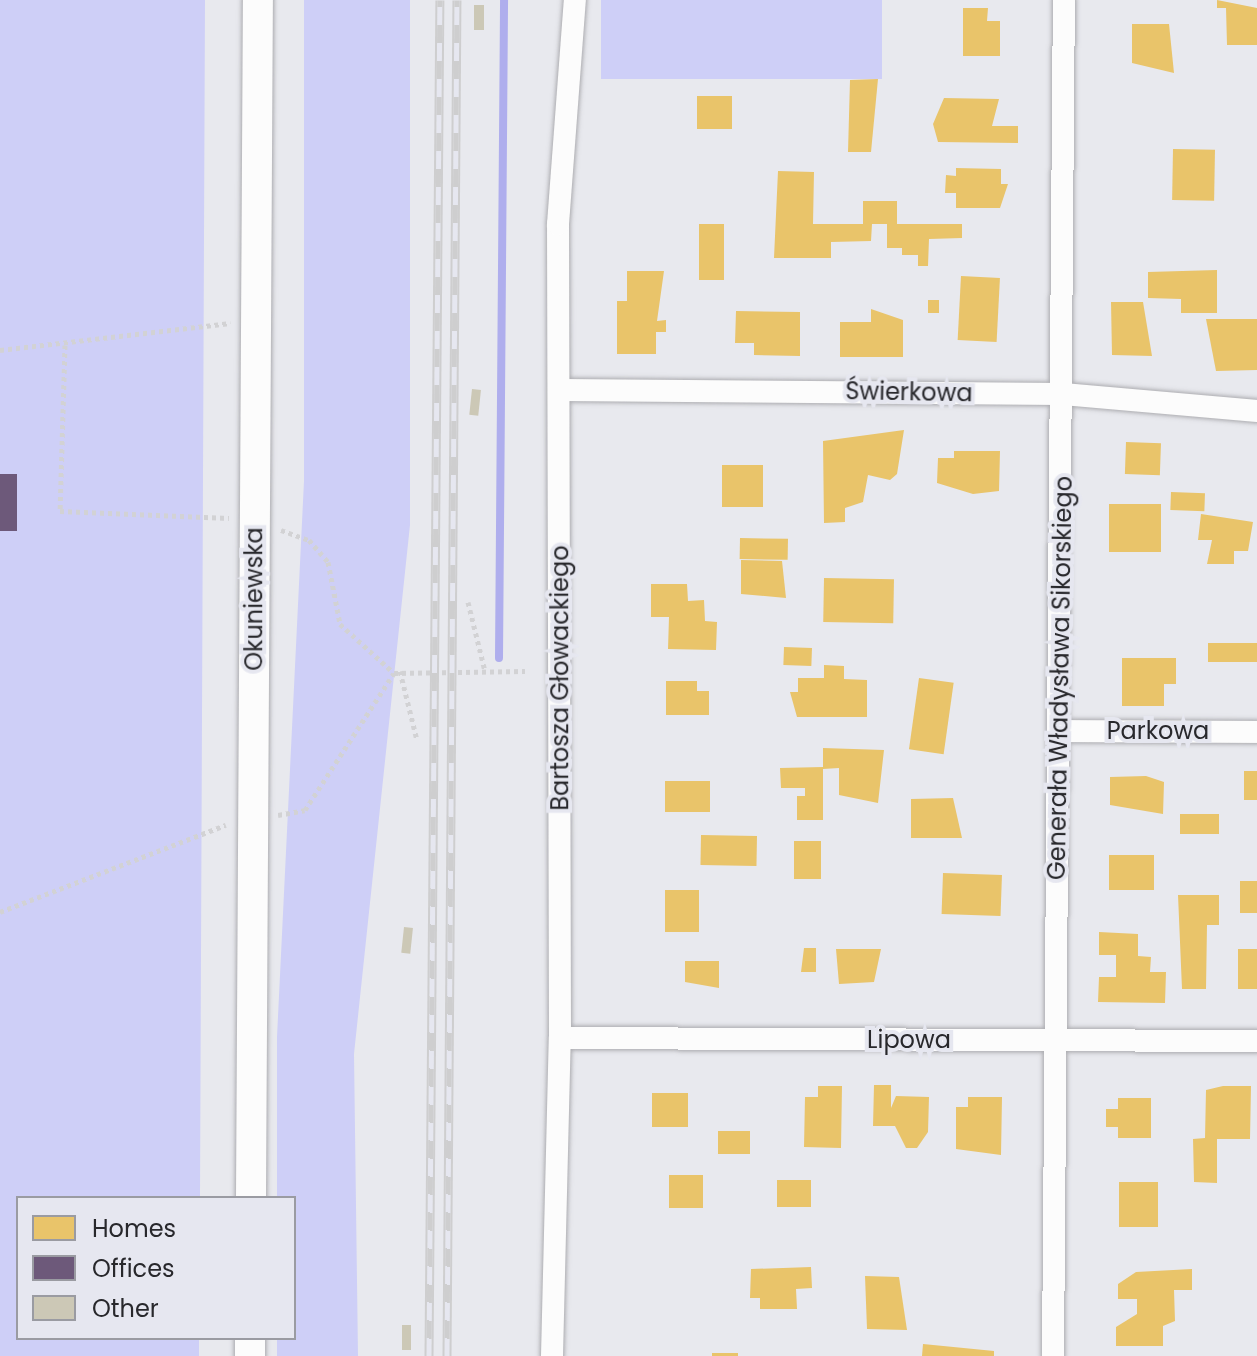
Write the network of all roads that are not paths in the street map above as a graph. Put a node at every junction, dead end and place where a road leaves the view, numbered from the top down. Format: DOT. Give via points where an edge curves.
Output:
graph roads {
  1 [pos="258,0"];
  2 [pos="575,0"];
  3 [pos="1064,0"];
  4 [pos="561,390"];
  5 [pos="1063,394"];
  6 [pos="1257,411"];
  7 [pos="1060,731"];
  8 [pos="1257,732"];
  9 [pos="560,1038"];
  10 [pos="1054,1040"];
  11 [pos="1257,1041"];
  12 [pos="251,1196"];
  13 [pos="552,1356"];
  14 [pos="1053,1356"];
  1 -- 12 [label="main road, Okuniewska"];
  2 -- 4 [label="street, Bartosza Głowackiego" via="559,157"];
  3 -- 5 [label="street, Generała Władysława Sikorskiego"];
  4 -- 5 [label="street, Świerkowa"];
  4 -- 9 [label="street, Bartosza Głowackiego"];
  5 -- 6 [label="street, Świerkowa"];
  5 -- 7 [label="street, Generała Władysława Sikorskiego"];
  7 -- 8 [label="street, Parkowa"];
  7 -- 10 [label="street, Generała Władysława Sikorskiego"];
  9 -- 10 [label="street, Lipowa"];
  9 -- 13 [label="street, Bartosza Głowackiego"];
  10 -- 11 [label="street, Lipowa"];
  10 -- 14 [label="street, Generała Władysława Sikorskiego"];
}
